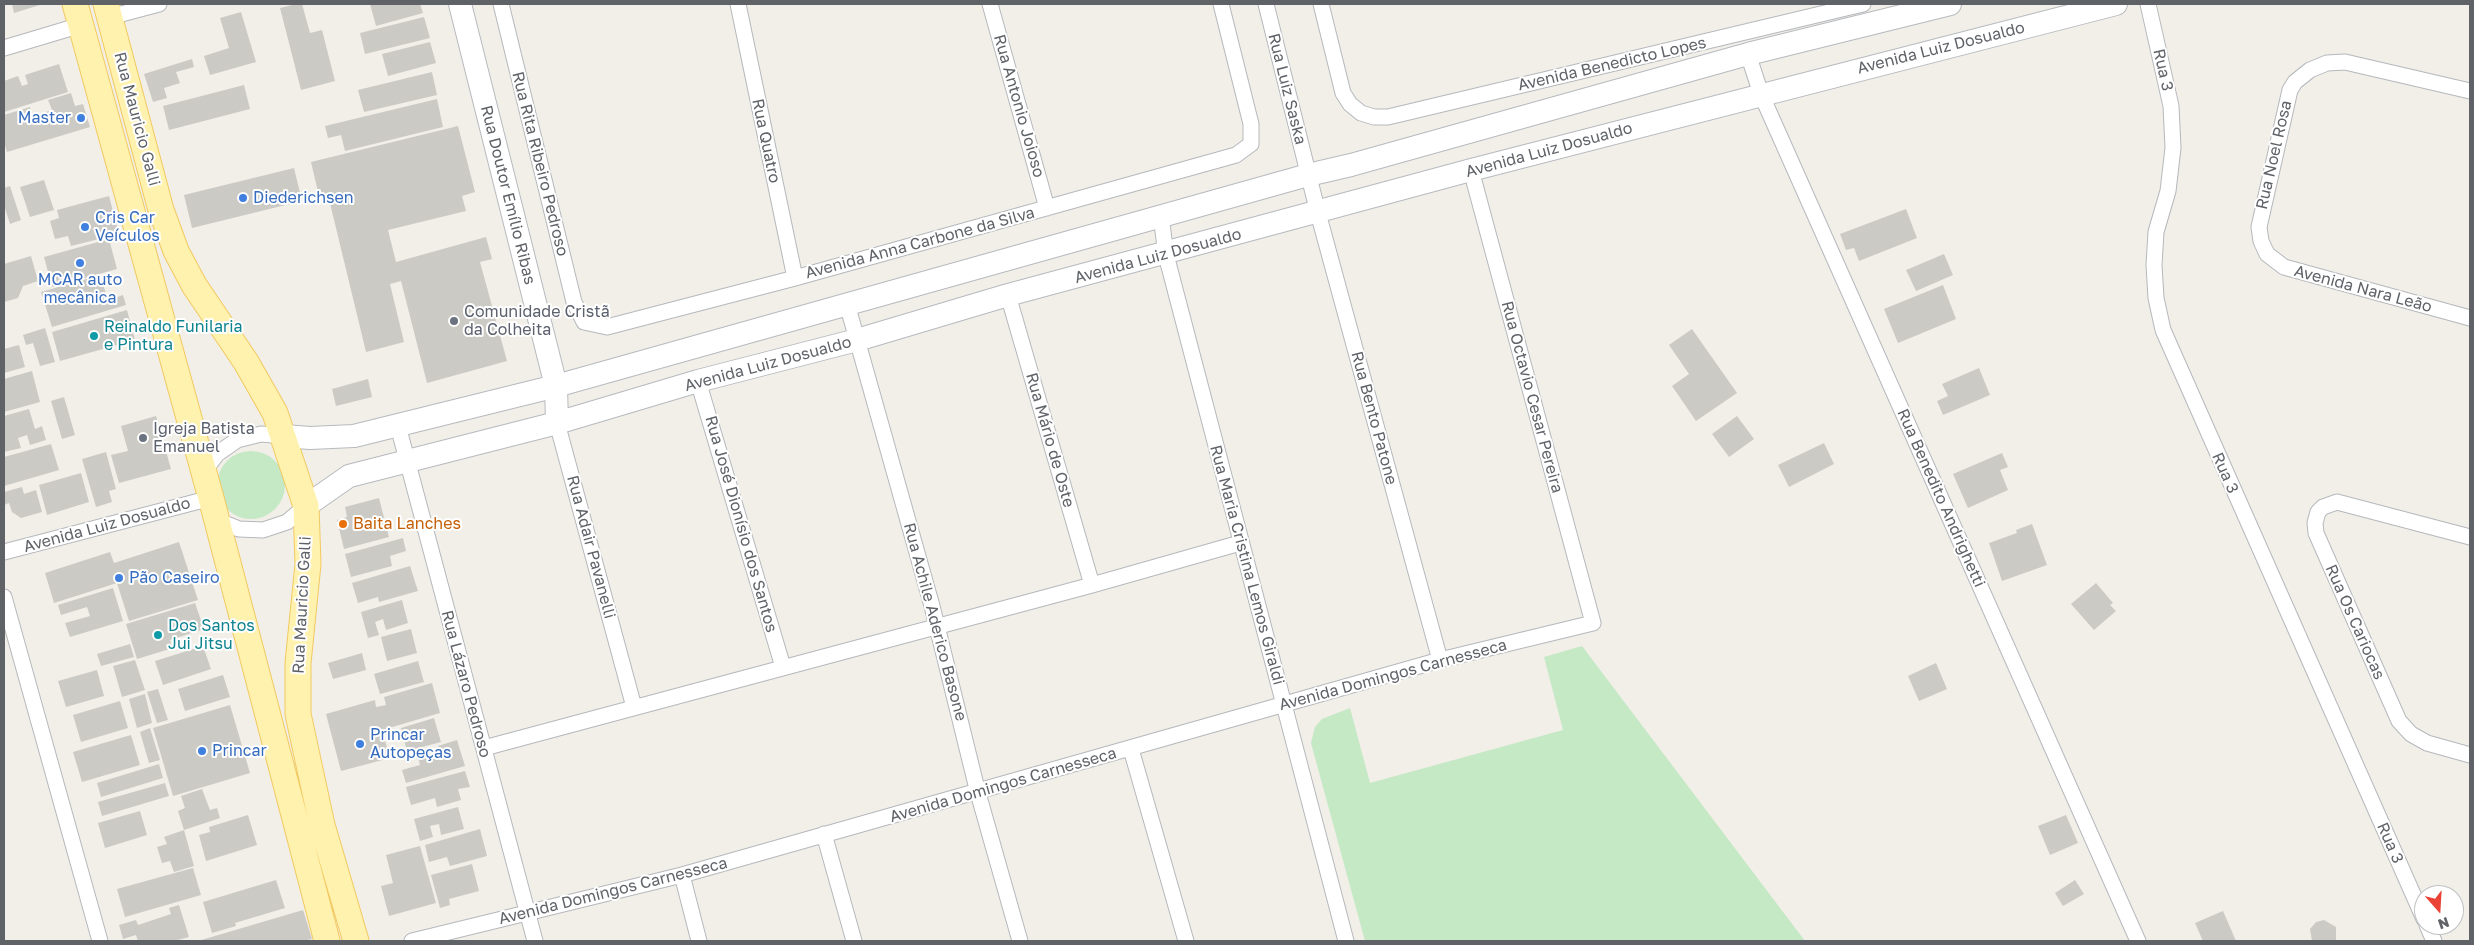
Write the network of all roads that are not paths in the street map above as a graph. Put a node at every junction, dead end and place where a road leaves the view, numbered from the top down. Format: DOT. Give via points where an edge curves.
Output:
graph roads {
  1 [pos="159,4"];
  2 [pos="460,4"];
  3 [pos="501,4"];
  4 [pos="738,4"];
  5 [pos="990,4"];
  6 [pos="1221,4"];
  7 [pos="1266,4"];
  8 [pos="1321,4"];
  9 [pos="1863,4"];
  10 [pos="1950,4"];
  11 [pos="2116,4"];
  12 [pos="2148,4"];
  13 [pos="108,10"];
  14 [pos="78,14"];
  15 [pos="4,48"];
  16 [pos="1748,54"];
  17 [pos="2470,91"];
  18 [pos="1761,94"];
  19 [pos="1471,170"];
  20 [pos="1308,175"];
  21 [pos="1047,208"];
  22 [pos="1318,213"];
  23 [pos="1161,216"];
  24 [pos="2264,248"];
  25 [pos="1166,254"];
  26 [pos="795,278"];
  27 [pos="1008,295"];
  28 [pos="847,304"];
  29 [pos="2470,318"];
  30 [pos="584,322"];
  31 [pos="857,340"];
  32 [pos="698,382"];
  33 [pos="556,386"];
  34 [pos="557,423"];
  35 [pos="398,426"];
  36 [pos="284,436"];
  37 [pos="406,463"];
  38 [pos="203,473"];
  39 [pos="306,506"];
  40 [pos="213,509"];
  41 [pos="2470,537"];
  42 [pos="1240,543"];
  43 [pos="4,552"];
  44 [pos="1092,585"];
  45 [pos="4,597"];
  46 [pos="1593,623"];
  47 [pos="937,627"];
  48 [pos="1440,660"];
  49 [pos="782,667"];
  50 [pos="1284,705"];
  51 [pos="634,707"];
  52 [pos="484,748"];
  53 [pos="1131,749"];
  54 [pos="2470,754"];
  55 [pos="978,793"];
  56 [pos="824,834"];
  57 [pos="682,875"];
  58 [pos="2414,896"];
  59 [pos="527,913"];
  60 [pos="100,941"];
  61 [pos="327,941"];
  62 [pos="356,941"];
  63 [pos="412,941"];
  64 [pos="535,941"];
  65 [pos="699,941"];
  66 [pos="854,941"];
  67 [pos="1020,941"];
  68 [pos="1186,941"];
  69 [pos="1346,941"];
  70 [pos="2138,941"];
  1 -- 13 [label="street"];
  2 -- 33 [label="street, Rua Doutor Emílio Ribas"];
  3 -- 30 [label="street, Rua Rita Ribeiro Pedroso" via="574,302"];
  4 -- 26 [label="street, Rua Quatro"];
  5 -- 21 [label="street, Rua Antonio Joioso"];
  6 -- 21 [label="street, Avenida Anna Carbone da Silva" via="1251,124 1251,144 1236,155"];
  7 -- 20 [label="street, Rua Luiz Saska"];
  8 -- 9 [label="street, Avenida Benedicto Lopes" via="1342,93 1361,113 1374,117 1388,117"];
  10 -- 16 [label="street"];
  11 -- 18 [label="street, Avenida Luiz Dosualdo"];
  12 -- 58 [label="street, Rua 3" via="2171,106 2173,148 2168,191 2156,232 2154,265 2156,298 2163,330"];
  13 -- 36 [label="main road, Rua Mauricio Galli" via="160,210 176,251 194,285 246,362 275,413"];
  14 -- 15 [label="street"];
  14 -- 38 [label="main road, Rua Mauricio Galli"];
  16 -- 18 [label="street, Rua Benedito Andrighetti"];
  16 -- 20 [label="street"];
  17 -- 24 [label="street, Rua Noel Rosa" via="2345,62 2327,63 2310,70 2290,90 2259,219 2259,234"];
  18 -- 19 [label="street, Avenida Luiz Dosualdo"];
  18 -- 70 [label="street, Rua Benedito Andrighetti"];
  19 -- 22 [label="street, Avenida Luiz Dosualdo"];
  19 -- 46 [label="street, Rua Octavio Cesar Pereira"];
  20 -- 22 [label="street, Rua Bento Patone"];
  20 -- 23 [label="street"];
  21 -- 26 [label="street, Avenida Anna Carbone da Silva"];
  22 -- 25 [label="street, Avenida Luiz Dosualdo"];
  22 -- 48 [label="street, Rua Bento Patone"];
  23 -- 25 [label="street, Rua Maria Cristina Lemos Giraldi"];
  23 -- 28 [label="street"];
  24 -- 29 [label="street, Avenida Nara Leão" via="2272,259 2290,270"];
  25 -- 27 [label="street, Avenida Luiz Dosualdo"];
  25 -- 42 [label="street, Rua Maria Cristina Lemos Giraldi"];
  26 -- 30 [label="street, Avenida Anna Carbone da Silva" via="607,327"];
  27 -- 31 [label="street, Avenida Luiz Dosualdo"];
  27 -- 44 [label="street, Rua Mário de Oste"];
  28 -- 31 [label="street, Rua Achile Aderico Basone"];
  28 -- 33 [label="street"];
  31 -- 32 [label="street, Avenida Luiz Dosualdo"];
  31 -- 47 [label="street, Rua Achile Aderico Basone"];
  32 -- 34 [label="street, Avenida Luiz Dosualdo"];
  32 -- 49 [label="street, Rua José Dionísio dos Santos"];
  33 -- 34 [label="street, Rua Adair Pavanelli"];
  33 -- 35 [label="street"];
  34 -- 37 [label="street, Avenida Luiz Dosualdo"];
  34 -- 51 [label="street, Rua Adair Pavanelli"];
  35 -- 36 [label="street" via="354,436"];
  35 -- 37 [label="street, Rua Lázaro Pedroso"];
  36 -- 38 [label="street" via="260,434 237,440 218,454"];
  36 -- 39 [label="main road, Rua Mauricio Galli"];
  37 -- 39 [label="street, Avenida Luiz Dosualdo" via="349,476"];
  37 -- 52 [label="street, Rua Lázaro Pedroso"];
  38 -- 40 [label="main road, Rua Mauricio Galli"];
  39 -- 40 [label="street, Avenida Luiz Dosualdo" via="287,522 263,530 239,529"];
  39 -- 62 [label="main road, Rua Mauricio Galli" via="308,564 298,663 298,714 322,825"];
  40 -- 43 [label="street, Avenida Luiz Dosualdo"];
  40 -- 61 [label="main road, Rua Mauricio Galli"];
  41 -- 54 [label="street, Rua Os Cariocas" via="2337,502 2318,512 2315,523 2316,533 2395,714 2405,728 2427,743"];
  42 -- 44 [label="street"];
  42 -- 50 [label="street, Rua Maria Cristina Lemos Giraldi"];
  44 -- 47 [label="street"];
  45 -- 60 [label="street"];
  46 -- 48 [label="street, Avenida Domingos Carnesseca"];
  47 -- 49 [label="street"];
  47 -- 55 [label="street, Rua Achile Aderico Basone"];
  48 -- 50 [label="street, Avenida Domingos Carnesseca"];
  49 -- 51 [label="street"];
  50 -- 53 [label="street, Avenida Domingos Carnesseca"];
  50 -- 69 [label="street, Rua Maria Cristina Lemos Giraldi"];
  51 -- 52 [label="street"];
  52 -- 59 [label="street, Rua Lázaro Pedroso"];
  53 -- 55 [label="street, Avenida Domingos Carnesseca"];
  53 -- 68 [label="street"];
  55 -- 56 [label="street, Avenida Domingos Carnesseca"];
  55 -- 67 [label="street, Rua Achile Aderico Basone"];
  56 -- 57 [label="street, Avenida Domingos Carnesseca"];
  56 -- 66 [label="street"];
  57 -- 59 [label="street, Avenida Domingos Carnesseca"];
  57 -- 65 [label="street"];
  59 -- 63 [label="street, Avenida Domingos Carnesseca"];
  59 -- 64 [label="street, Rua Lázaro Pedroso"];
}
